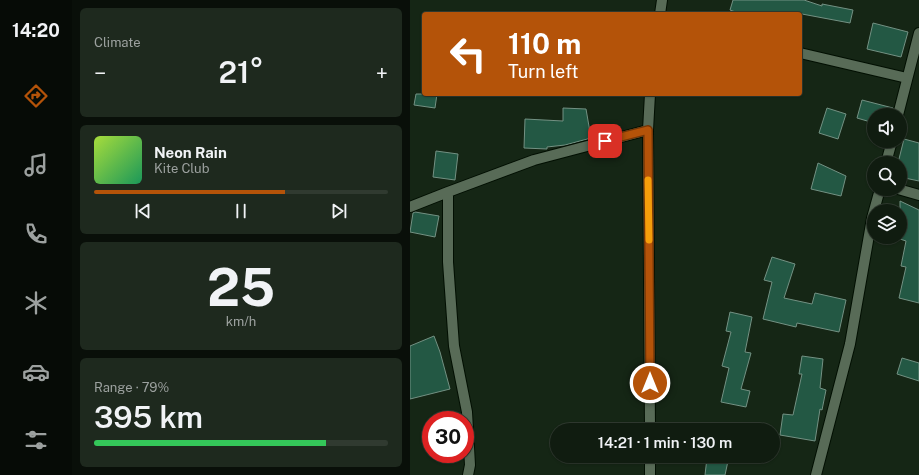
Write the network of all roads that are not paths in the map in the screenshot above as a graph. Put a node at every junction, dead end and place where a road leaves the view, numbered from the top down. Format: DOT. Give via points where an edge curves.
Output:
graph roads {
  1 [pos="662,0"];
  2 [pos="660,12"];
  3 [pos="919,33"];
  4 [pos="802,53"];
  5 [pos="907,78"];
  6 [pos="650,96"];
  7 [pos="900,108"];
  8 [pos="648,130"];
  9 [pos="448,192"];
  10 [pos="907,192"];
  11 [pos="919,195"];
  12 [pos="878,196"];
  13 [pos="410,207"];
  14 [pos="650,423"];
  15 [pos="650,463"];
  16 [pos="468,475"];
  17 [pos="650,475"];
  18 [pos="816,475"];
  1 -- 2 [label="street"];
  3 -- 5 [label="street"];
  4 -- 5 [label="street"];
  5 -- 7 [label="street"];
  6 -- 8 [label="street"];
  8 -- 9 [label="street" via="534,160"];
  8 -- 14 [label="street"];
  9 -- 13 [label="street"];
  9 -- 16 [label="street" via="448,262 454,346 467,412 470,465"];
  10 -- 11 [label="street"];
  12 -- 18 [label="street" via="850,344"];
  15 -- 17 [label="street"];
}
